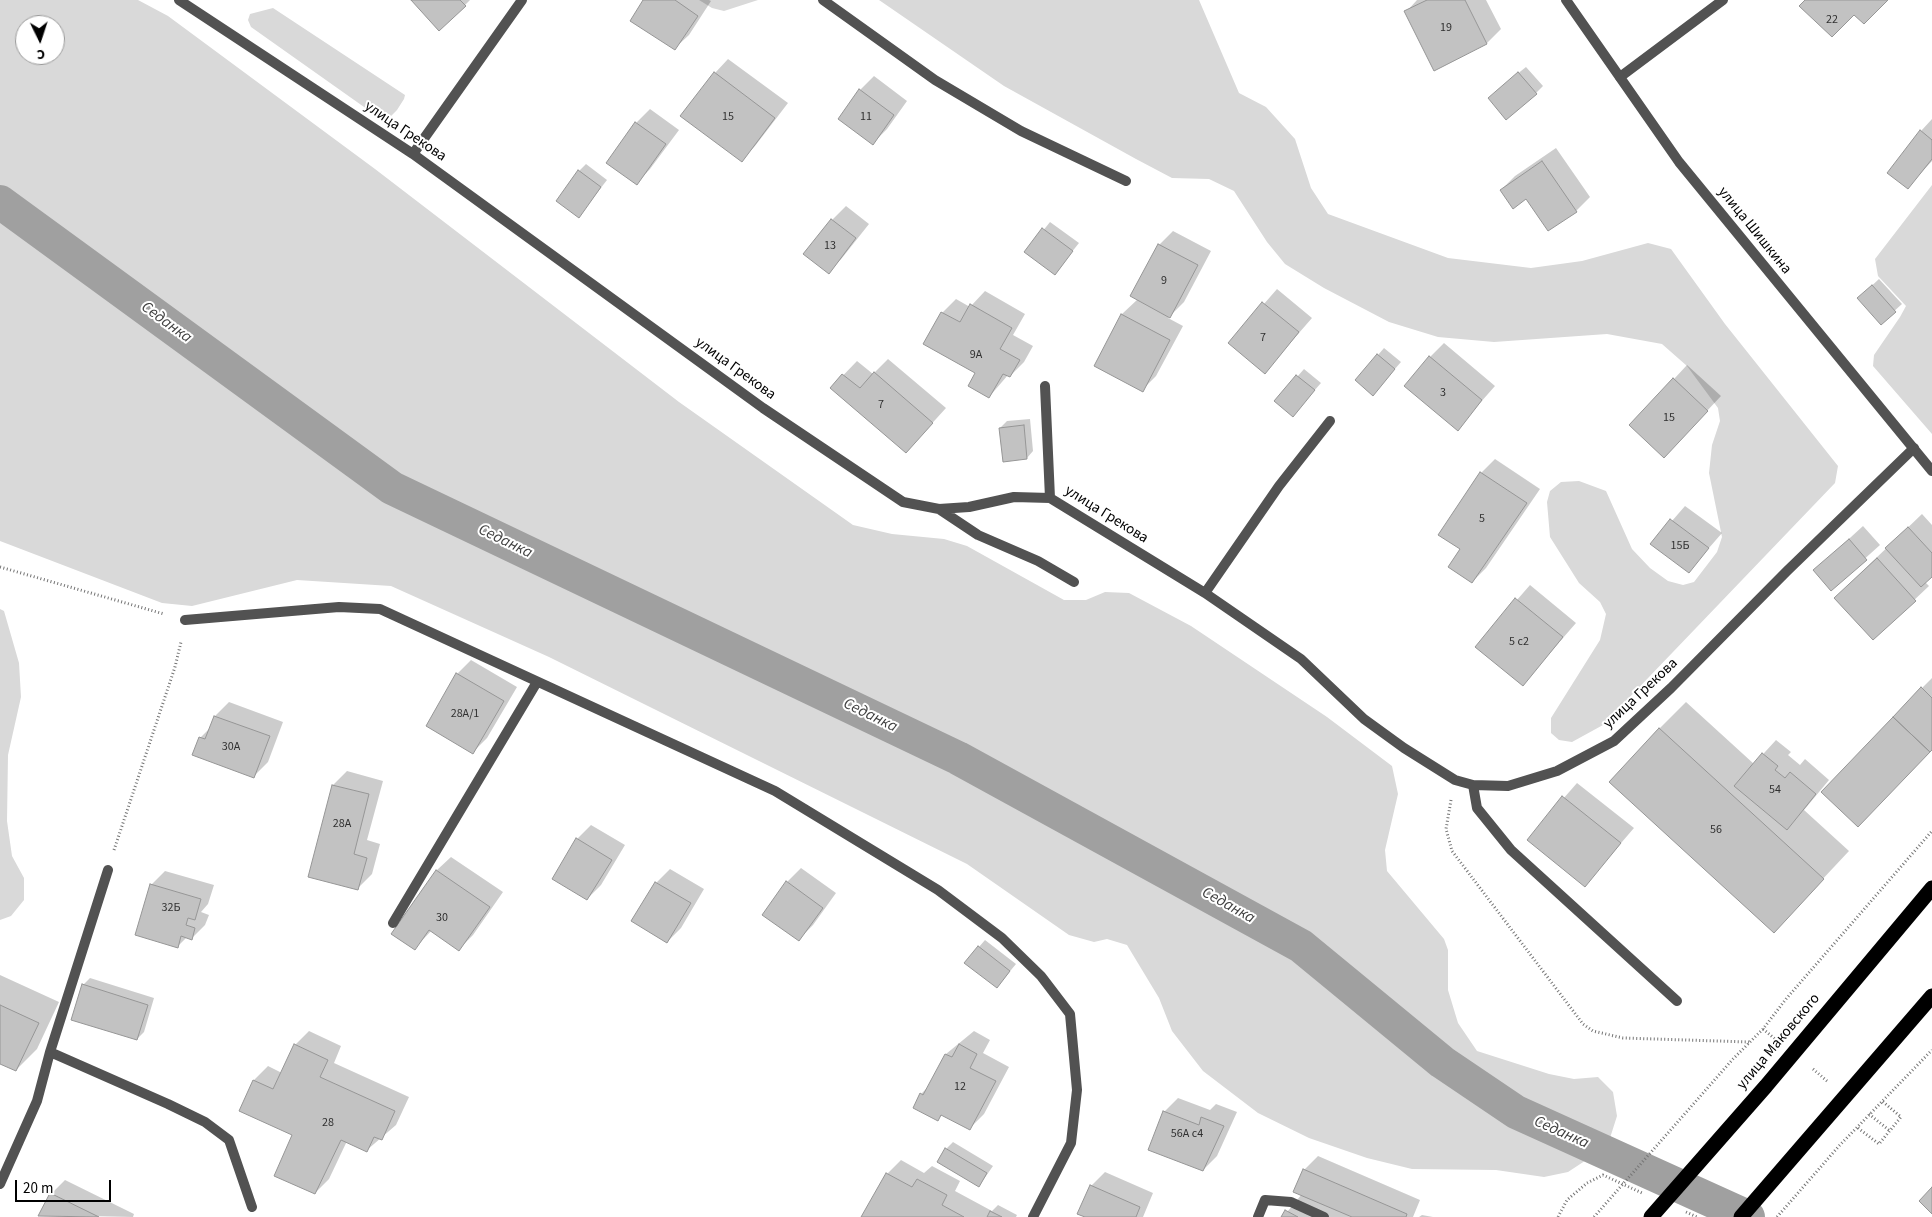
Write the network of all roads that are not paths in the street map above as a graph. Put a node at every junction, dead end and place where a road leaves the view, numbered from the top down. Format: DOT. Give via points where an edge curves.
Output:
graph roads {
  1 [pos="179,0"];
  2 [pos="522,0"];
  3 [pos="823,0"];
  4 [pos="1566,0"];
  5 [pos="1723,0"];
  6 [pos="1620,78"];
  7 [pos="413,154"];
  8 [pos="1126,181"];
  9 [pos="1045,386"];
  10 [pos="1330,420"];
  11 [pos="1914,448"];
  12 [pos="1932,471"];
  13 [pos="1050,498"];
  14 [pos="939,509"];
  15 [pos="1074,582"];
  16 [pos="1205,592"];
  17 [pos="185,620"];
  18 [pos="537,682"];
  19 [pos="1473,785"];
  20 [pos="108,870"];
  21 [pos="1932,888"];
  22 [pos="393,923"];
  23 [pos="1932,996"];
  24 [pos="1677,1002"];
  25 [pos="50,1052"];
  26 [pos="0,1184"];
  27 [pos="252,1207"];
  28 [pos="1034,1217"];
  29 [pos="1258,1217"];
  30 [pos="1324,1217"];
  31 [pos="1651,1217"];
  32 [pos="1742,1217"];
  1 -- 7 [label="street, улица Грекова"];
  2 -- 7 [label="street"];
  3 -- 8 [label="street" via="944,85 1021,131"];
  4 -- 6 [label="street, улица Шишкина"];
  5 -- 6 [label="street"];
  6 -- 11 [label="street, улица Шишкина" via="1713,205"];
  7 -- 14 [label="street, улица Грекова" via="763,408 903,502"];
  9 -- 13 [label="street"];
  10 -- 16 [label="street"];
  11 -- 12 [label="street, улица Шишкина"];
  11 -- 19 [label="street, улица Грекова" via="1614,741 1557,771 1508,786"];
  13 -- 14 [label="street, улица Грекова" via="1014,497 969,507"];
  13 -- 16 [label="street, улица Грекова"];
  14 -- 15 [label="street" via="978,535 1038,561"];
  16 -- 19 [label="street, улица Грекова" via="1301,659 1364,719 1404,748 1455,780"];
  17 -- 18 [label="street" via="339,607 380,609"];
  18 -- 22 [label="street"];
  18 -- 28 [label="street" via="775,791 938,890 1002,938 1041,976 1070,1014 1077,1090 1071,1143"];
  19 -- 24 [label="street" via="1477,808 1511,850"];
  20 -- 25 [label="street"];
  21 -- 31 [label="highway, улица Маковского"];
  23 -- 32 [label="highway"];
  25 -- 26 [label="street" via="37,1101"];
  25 -- 27 [label="street" via="183,1111 229,1140"];
  29 -- 30 [label="street" via="1266,1200 1291,1202"];
}
